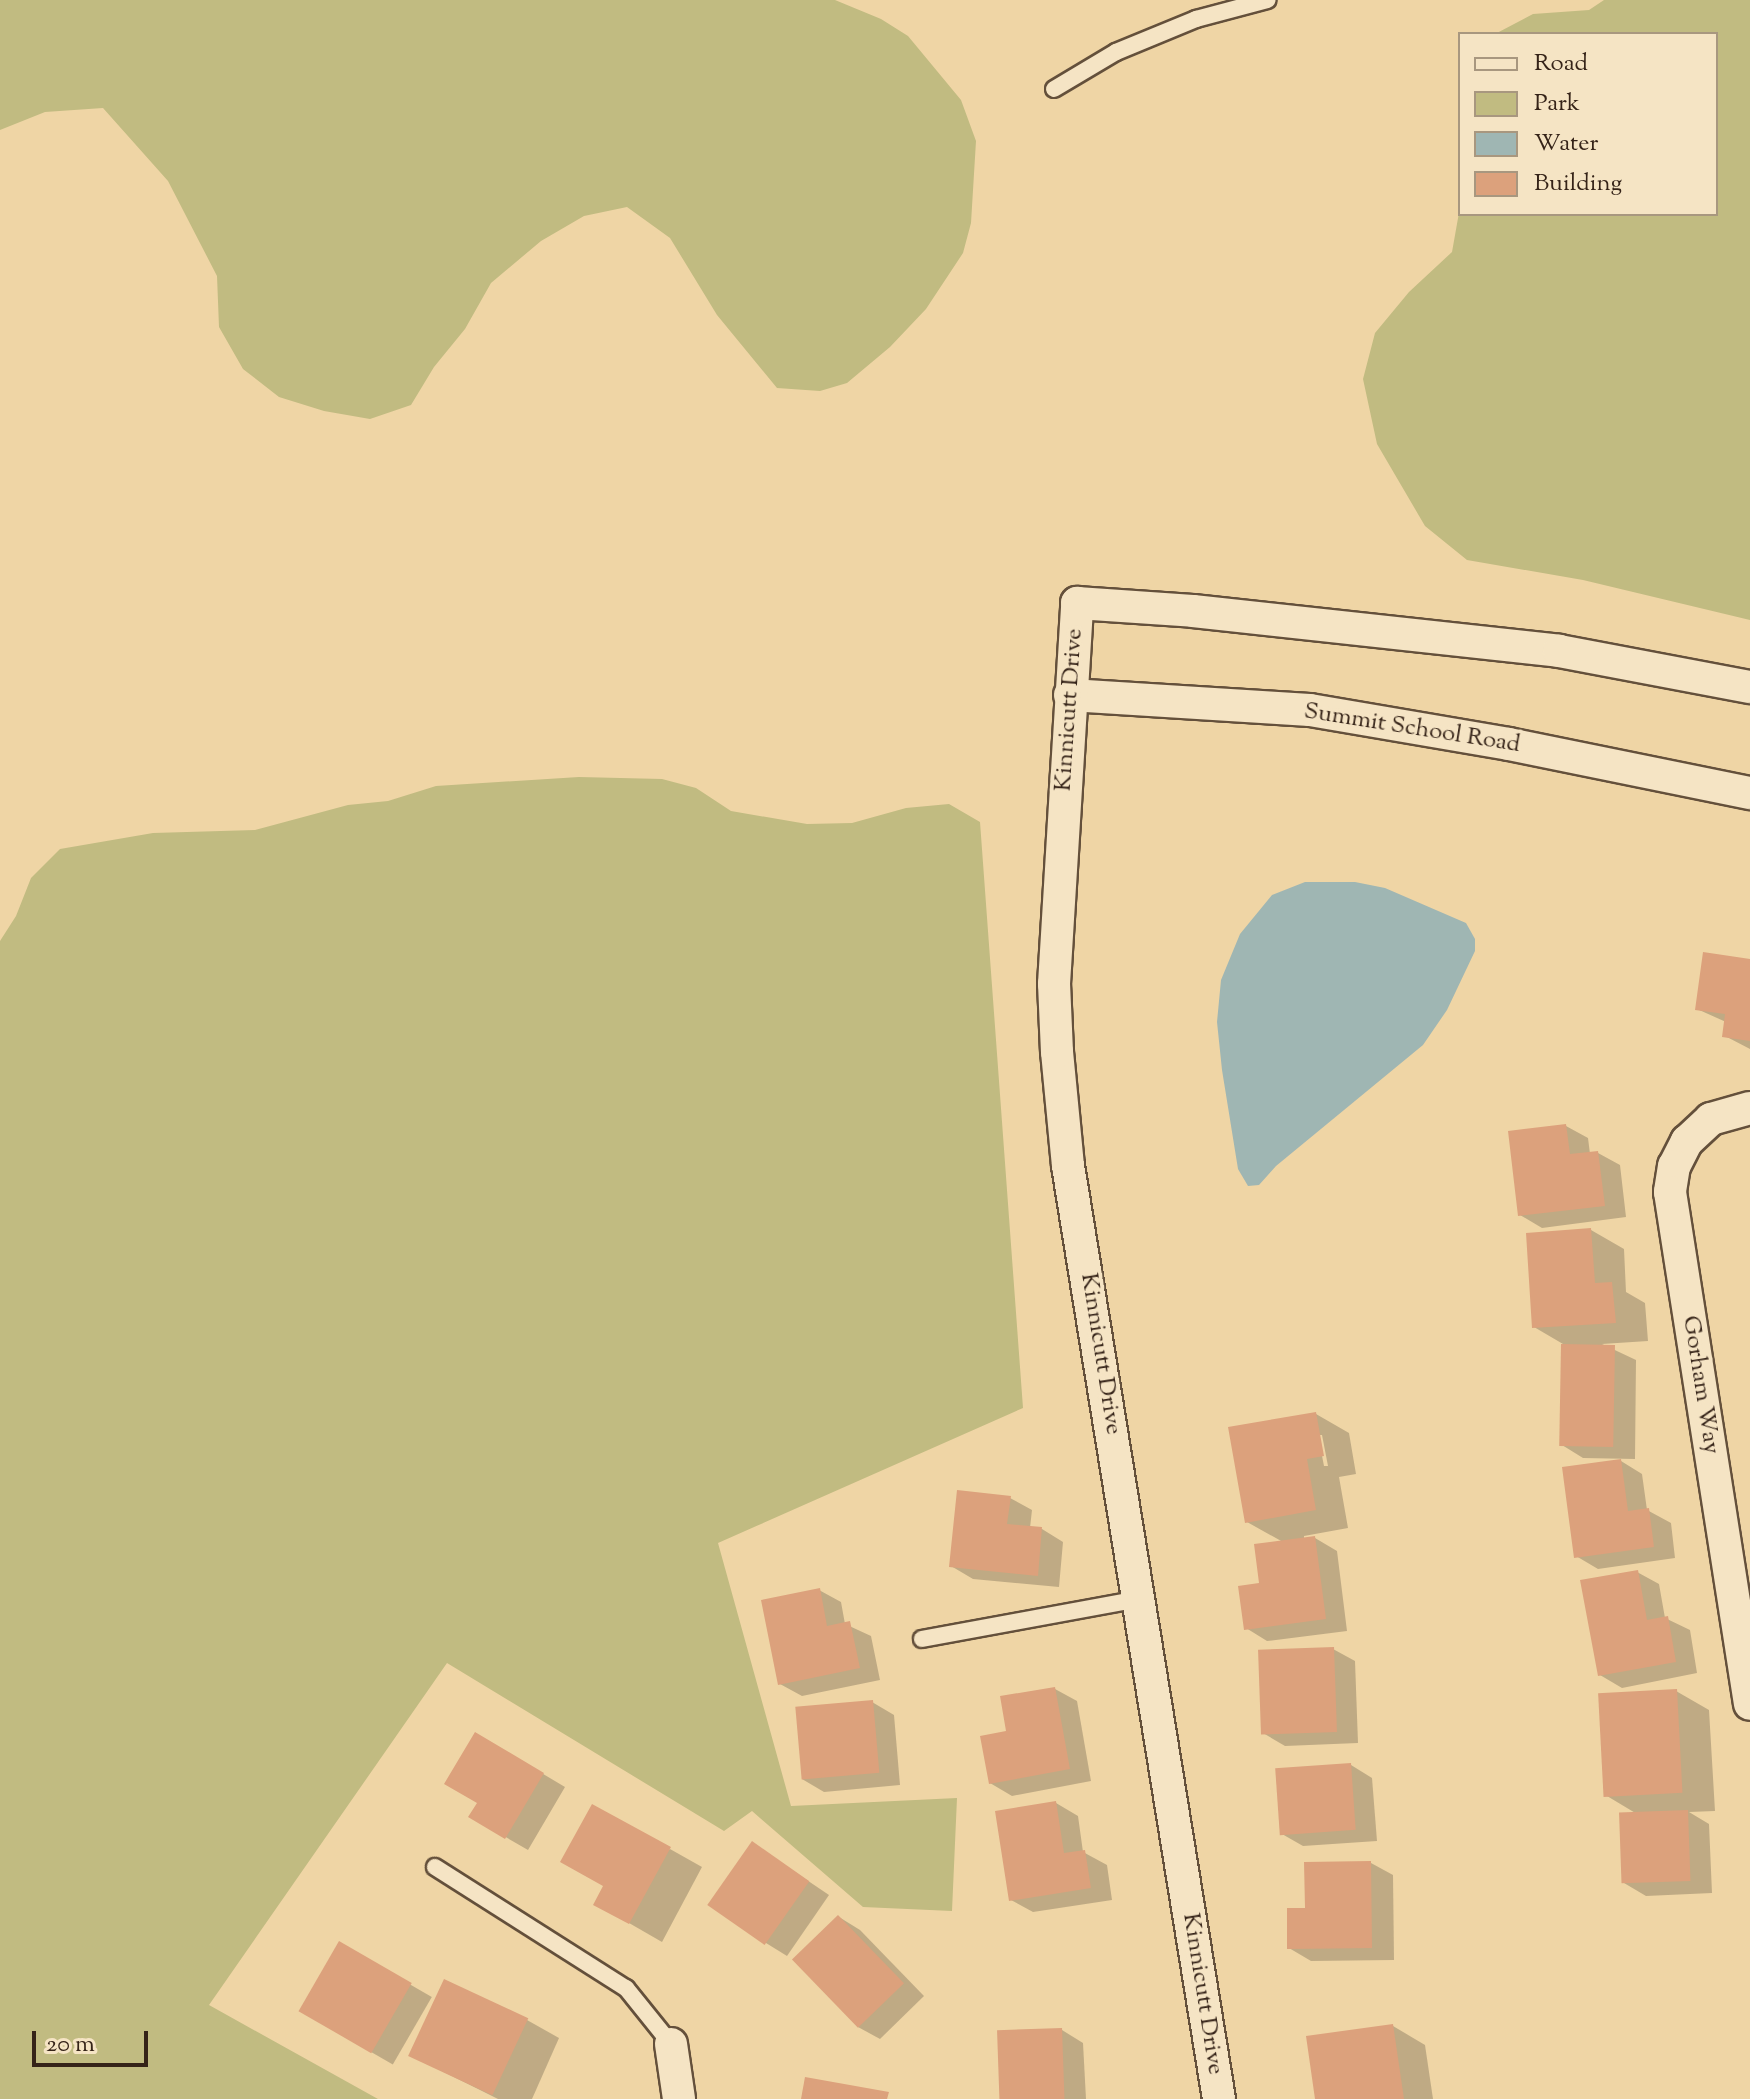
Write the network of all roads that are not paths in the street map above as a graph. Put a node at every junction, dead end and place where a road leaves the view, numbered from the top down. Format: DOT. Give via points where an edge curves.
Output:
graph roads {
  1 [pos="1268,0"];
  2 [pos="1054,89"];
  3 [pos="1750,687"];
  4 [pos="1070,695"];
  5 [pos="1750,793"];
  6 [pos="1750,1108"];
  7 [pos="1140,1599"];
  8 [pos="922,1639"];
  9 [pos="1750,1704"];
  10 [pos="435,1867"];
  11 [pos="671,2044"];
  12 [pos="679,2099"];
  13 [pos="1219,2099"];
  1 -- 2 [label="lane" via="1196,19 1116,52"];
  3 -- 4 [label="street, Kinnicutt Drive" via="1559,651 1077,603"];
  4 -- 5 [label="street, Summit School Road" via="1310,710"];
  4 -- 7 [label="street, Kinnicutt Drive" via="1054,984 1057,1052 1068,1166"];
  6 -- 9 [label="street, Gorham Way" via="1711,1119 1687,1141 1674,1166 1670,1192"];
  7 -- 8 [label="lane"];
  7 -- 13 [label="street, Kinnicutt Drive"];
  10 -- 11 [label="lane" via="626,1988"];
  11 -- 12 [label="street"];
}
